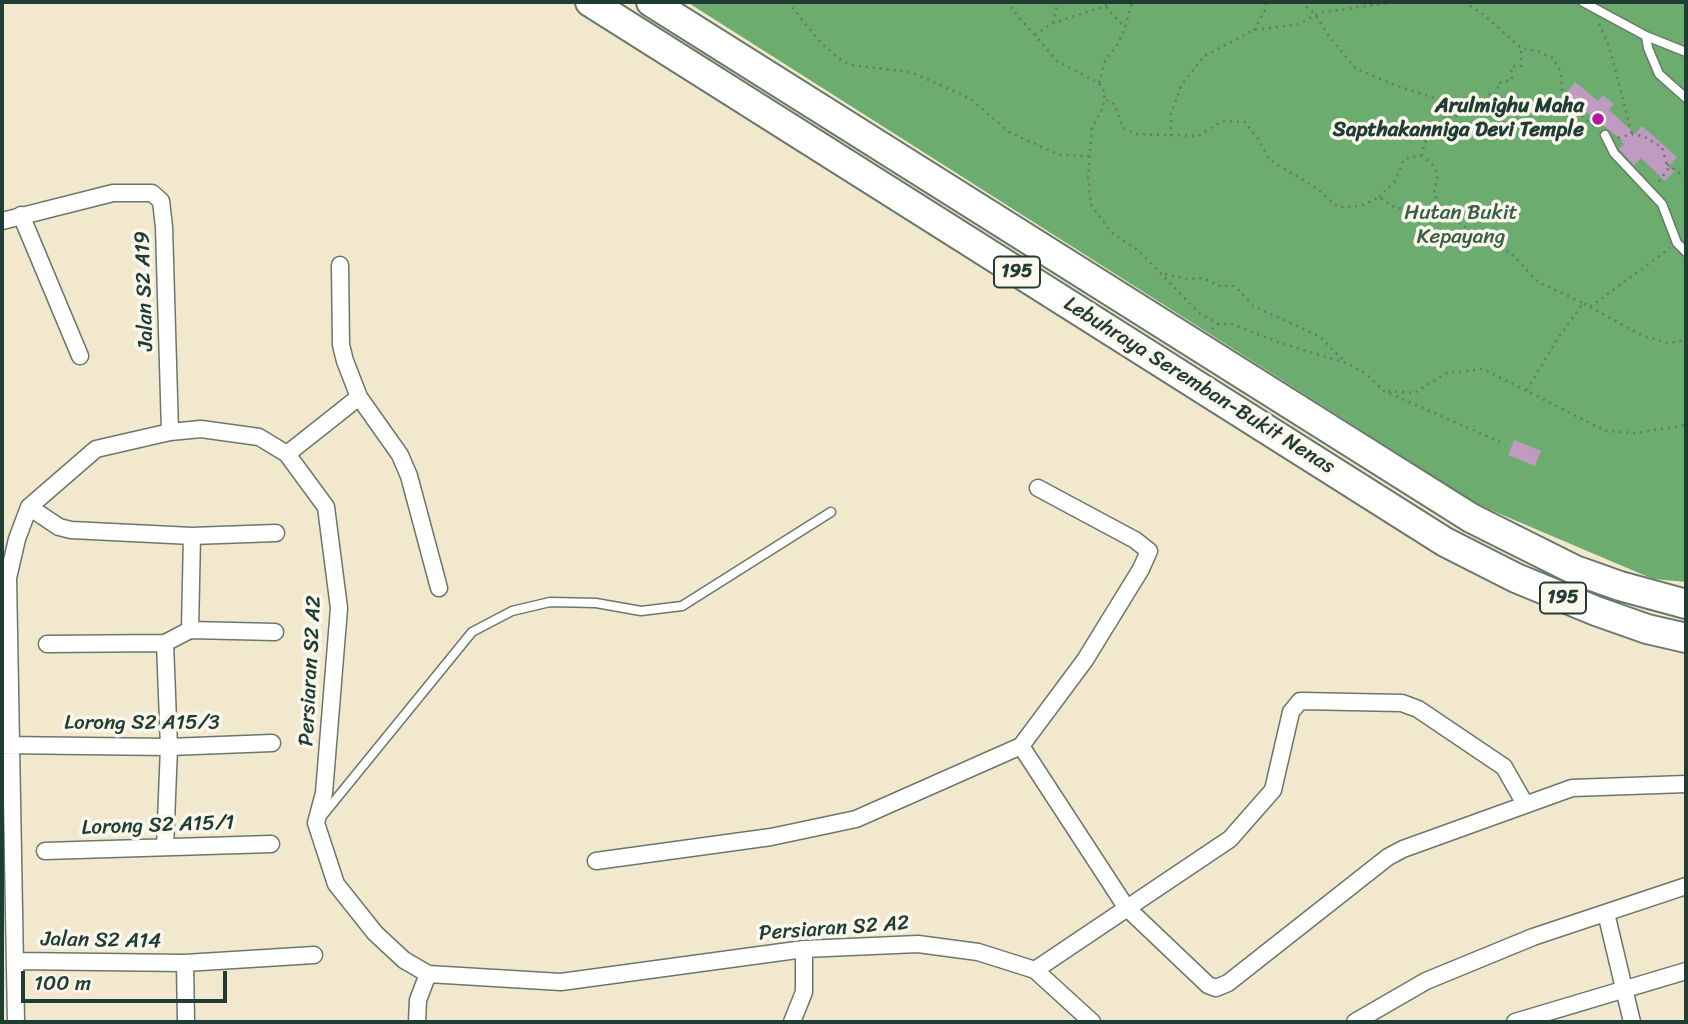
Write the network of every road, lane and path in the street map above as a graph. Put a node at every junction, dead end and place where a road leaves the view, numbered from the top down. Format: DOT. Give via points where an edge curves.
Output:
graph roads {
  1 [pos="590,2"];
  2 [pos="651,2"];
  3 [pos="788,2"];
  4 [pos="1006,2"];
  5 [pos="1058,2"];
  6 [pos="1132,2"];
  7 [pos="1266,2"];
  8 [pos="1301,2"];
  9 [pos="1394,2"];
  10 [pos="1464,2"];
  11 [pos="1587,3"];
  12 [pos="1106,4"];
  13 [pos="1315,14"];
  14 [pos="1054,23"];
  15 [pos="1125,28"];
  16 [pos="1254,30"];
  17 [pos="1035,35"];
  18 [pos="1646,36"];
  19 [pos="1521,48"];
  20 [pos="1686,52"];
  21 [pos="1099,83"];
  22 [pos="1686,98"];
  23 [pos="1106,100"];
  24 [pos="1465,108"];
  25 [pos="1632,134"];
  26 [pos="1605,135"];
  27 [pos="1171,136"];
  28 [pos="1610,145"];
  29 [pos="1421,155"];
  30 [pos="1090,156"];
  31 [pos="1667,164"];
  32 [pos="1686,178"];
  33 [pos="1650,191"];
  34 [pos="1379,197"];
  35 [pos="1444,212"];
  36 [pos="21,215"];
  37 [pos="2,221"];
  38 [pos="1677,243"];
  39 [pos="1686,252"];
  40 [pos="340,265"];
  41 [pos="1162,273"];
  42 [pos="1583,303"];
  43 [pos="1590,307"];
  44 [pos="1218,324"];
  45 [pos="1211,330"];
  46 [pos="1686,340"];
  47 [pos="80,356"];
  48 [pos="1346,363"];
  49 [pos="1528,390"];
  50 [pos="1384,391"];
  51 [pos="359,397"];
  52 [pos="1686,425"];
  53 [pos="170,432"];
  54 [pos="1505,444"];
  55 [pos="287,454"];
  56 [pos="1038,488"];
  57 [pos="29,507"];
  58 [pos="831,512"];
  59 [pos="276,533"];
  60 [pos="192,536"];
  61 [pos="439,588"];
  62 [pos="1679,601"];
  63 [pos="190,630"];
  64 [pos="275,632"];
  65 [pos="1686,638"];
  66 [pos="47,643"];
  67 [pos="165,643"];
  68 [pos="272,743"];
  69 [pos="7,745"];
  70 [pos="1021,746"];
  71 [pos="169,747"];
  72 [pos="1686,784"];
  73 [pos="1525,804"];
  74 [pos="316,823"];
  75 [pos="271,844"];
  76 [pos="165,847"];
  77 [pos="46,851"];
  78 [pos="596,861"];
  79 [pos="1686,886"];
  80 [pos="1126,907"];
  81 [pos="1605,913"];
  82 [pos="804,949"];
  83 [pos="314,954"];
  84 [pos="16,961"];
  85 [pos="185,963"];
  86 [pos="1035,970"];
  87 [pos="1686,971"];
  88 [pos="428,974"];
  89 [pos="1625,991"];
  90 [pos="1377,1016"];
  91 [pos="1087,1021"];
  92 [pos="16,1022"];
  93 [pos="186,1022"];
  94 [pos="417,1022"];
  95 [pos="792,1022"];
  96 [pos="1354,1022"];
  97 [pos="1515,1022"];
  98 [pos="1632,1022"];
  1 -- 65 [label="highway, Lebuhraya Seremban-Bukit Nenas / 195" via="1445,542 1596,611"];
  2 -- 62 [label="highway, Lebuhraya Seremban-Bukit Nenas / 195" via="1471,518 1575,570"];
  3 -- 30 [label="path" via="841,60 911,72 971,99 1009,132 1033,144 1060,155"];
  4 -- 17 [label="path"];
  5 -- 14 [label="path"];
  6 -- 15 [label="path"];
  7 -- 16 [label="path"];
  8 -- 13 [label="path"];
  9 -- 13 [label="path"];
  10 -- 19 [label="path"];
  11 -- 18 [label="lane"];
  11 -- 25 [label="path" via="1609,46"];
  12 -- 14 [label="path"];
  12 -- 15 [label="path"];
  13 -- 16 [label="path" via="1299,24"];
  13 -- 24 [label="path" via="1355,68"];
  14 -- 17 [label="path"];
  15 -- 21 [label="path" via="1105,61"];
  16 -- 27 [label="path" via="1204,56 1181,86 1171,114"];
  17 -- 21 [label="path" via="1057,61"];
  18 -- 20 [label="lane"];
  18 -- 22 [label="lane" via="1659,74"];
  19 -- 24 [label="path" via="1521,66 1511,67 1512,80 1498,83 1497,94 1488,95 1480,105"];
  19 -- 26 [label="path" via="1553,58 1567,103"];
  21 -- 23 [label="path"];
  23 -- 27 [label="path" via="1114,104 1123,128 1136,134"];
  23 -- 30 [label="path" via="1092,127"];
  24 -- 29 [label="path" via="1458,116 1444,116 1444,130 1427,138"];
  25 -- 28 [label="path"];
  25 -- 31 [label="path" via="1662,147"];
  26 -- 28 [label="lane"];
  27 -- 34 [label="path" via="1198,136 1222,121 1245,122 1270,160 1338,207 1361,206"];
  28 -- 33 [label="lane"];
  29 -- 34 [label="path" via="1404,159 1395,181"];
  29 -- 35 [label="path" via="1435,167 1434,194"];
  30 -- 41 [label="path" via="1091,205 1111,232"];
  31 -- 32 [label="path"];
  31 -- 33 [label="path" via="1668,169"];
  33 -- 38 [label="lane" via="1662,204"];
  34 -- 35 [label="path" via="1396,208"];
  35 -- 42 [label="path" via="1511,253 1538,282"];
  36 -- 37 [label="street, Jalan S2 A19"];
  36 -- 47 [label="street"];
  36 -- 53 [label="street, Jalan S2 A19" via="113,193 152,193 161,201"];
  38 -- 39 [label="lane"];
  38 -- 43 [label="path"];
  40 -- 51 [label="street" via="341,345"];
  41 -- 44 [label="path" via="1199,313"];
  41 -- 48 [label="path" via="1231,285 1253,306 1319,336"];
  42 -- 43 [label="path"];
  42 -- 49 [label="path"];
  43 -- 46 [label="path" via="1641,335 1668,343"];
  44 -- 45 [label="path"];
  44 -- 48 [label="path" via="1231,324"];
  48 -- 50 [label="path"];
  49 -- 50 [label="path" via="1483,369 1447,373 1414,393"];
  49 -- 52 [label="path" via="1606,431 1635,433"];
  50 -- 54 [label="path"];
  51 -- 55 [label="street"];
  51 -- 61 [label="street" via="400,455"];
  53 -- 55 [label="street, Persiaran S2 A2" via="201,429 259,437"];
  53 -- 57 [label="street, Persiaran S2 A2" via="96,449"];
  55 -- 74 [label="street, Persiaran S2 A2" via="326,507 339,608 324,793"];
  56 -- 70 [label="street" via="1149,551 1085,660"];
  57 -- 60 [label="street" via="71,530"];
  57 -- 69 [label="street, Persiaran S2 A2" via="8,578"];
  58 -- 74 [label="lane" via="681,606 641,611 596,603 550,602 512,611 472,632"];
  59 -- 60 [label="street"];
  60 -- 63 [label="street"];
  63 -- 64 [label="street"];
  63 -- 67 [label="street"];
  66 -- 67 [label="street"];
  67 -- 71 [label="street"];
  68 -- 71 [label="street, Lorong S2 A15/3"];
  69 -- 71 [label="street, Lorong S2 A15/3"];
  69 -- 84 [label="street, Persiaran S2 A2"];
  70 -- 78 [label="street" via="856,819 771,837"];
  70 -- 80 [label="street"];
  71 -- 76 [label="street"];
  72 -- 73 [label="street" via="1572,788"];
  73 -- 80 [label="street" via="1403,849 1216,988"];
  73 -- 80 [label="street" via="1504,767 1418,709 1402,703 1300,701 1291,712 1273,790 1230,839"];
  74 -- 88 [label="street, Persiaran S2 A2" via="336,884 375,933 404,960"];
  75 -- 76 [label="street, Lorong S2 A15/1"];
  76 -- 77 [label="street, Lorong S2 A15/1"];
  79 -- 81 [label="street"];
  80 -- 86 [label="street"];
  81 -- 89 [label="street"];
  81 -- 90 [label="street" via="1426,981"];
  82 -- 86 [label="street, Persiaran S2 A2" via="918,944 978,953"];
  82 -- 88 [label="street, Persiaran S2 A2" via="561,982"];
  82 -- 95 [label="street" via="804,992"];
  83 -- 85 [label="street, Jalan S2 A14"];
  84 -- 85 [label="street, Jalan S2 A14"];
  84 -- 92 [label="street, Persiaran S2 A2"];
  85 -- 93 [label="street, Jalan S2 A14"];
  86 -- 91 [label="street, Persiaran S2 A2"];
  87 -- 89 [label="street"];
  88 -- 94 [label="street" via="418,1000"];
  89 -- 97 [label="street"];
  89 -- 98 [label="street"];
  90 -- 96 [label="street"];
}
